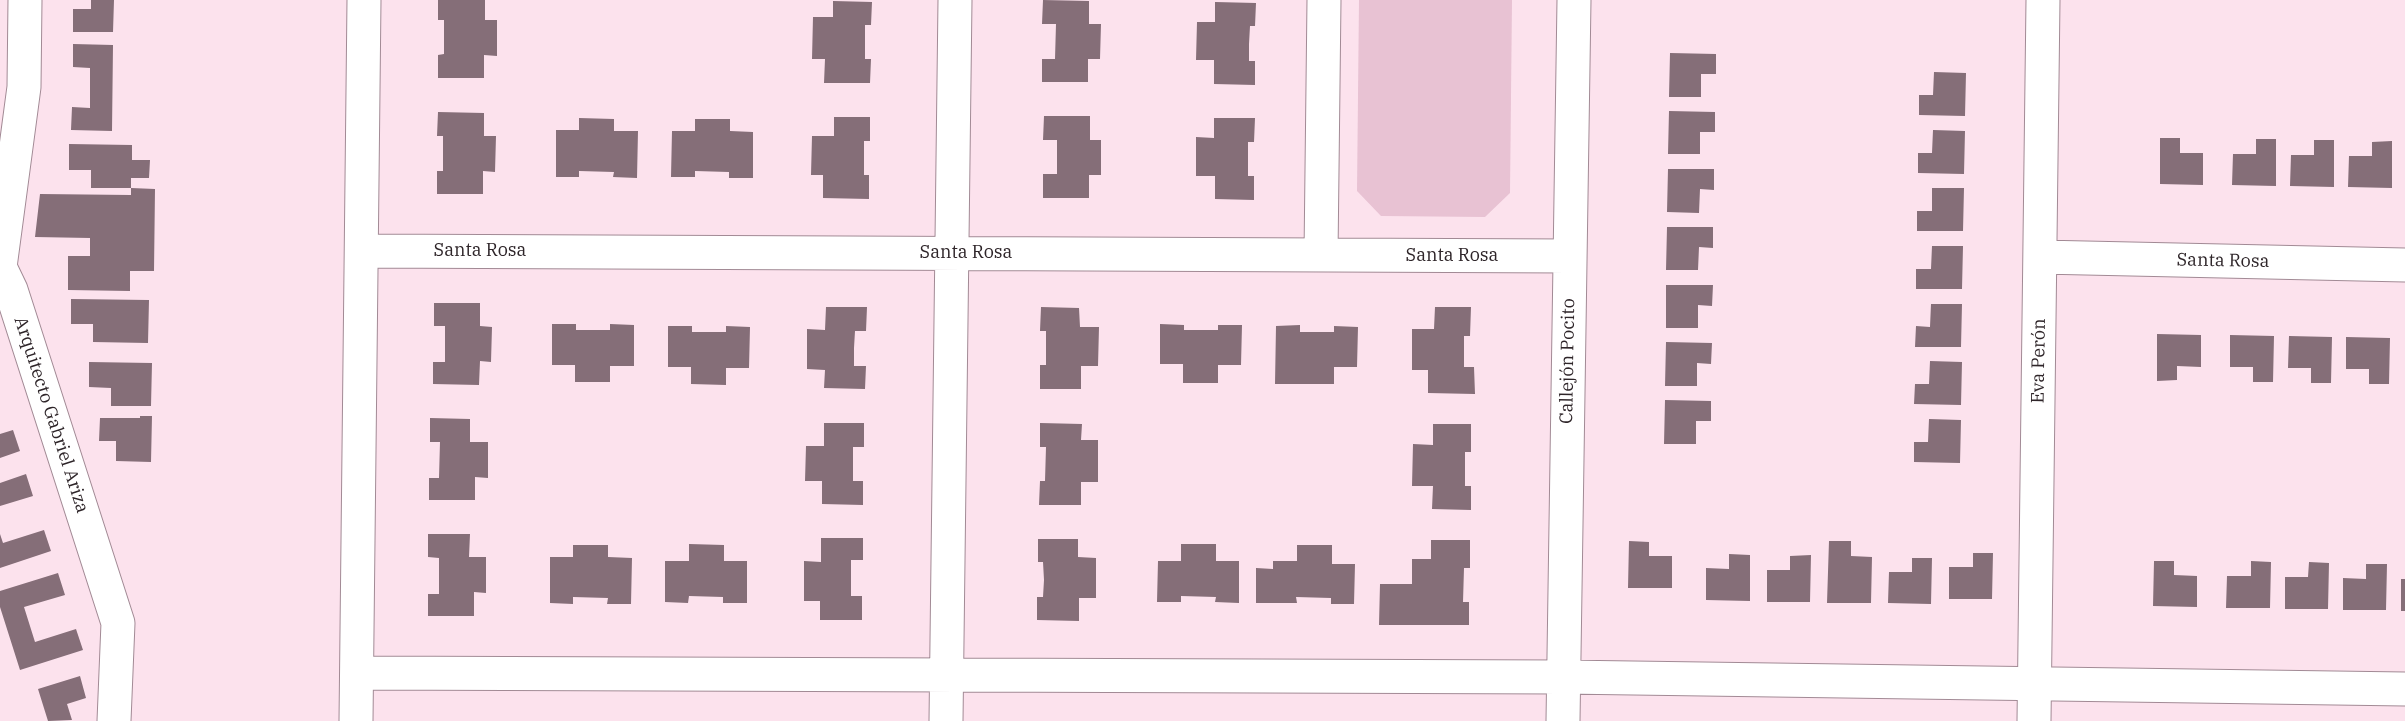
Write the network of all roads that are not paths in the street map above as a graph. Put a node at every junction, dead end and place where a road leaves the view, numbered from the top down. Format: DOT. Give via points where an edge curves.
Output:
graph roads {
  1 [pos="25,0"];
  2 [pos="364,0"];
  3 [pos="955,0"];
  4 [pos="1324,0"];
  5 [pos="1574,0"];
  6 [pos="2043,0"];
  7 [pos="362,251"];
  8 [pos="951,253"];
  9 [pos="1322,255"];
  10 [pos="1570,256"];
  11 [pos="2040,257"];
  12 [pos="2405,265"];
  13 [pos="0,267"];
  14 [pos="357,673"];
  15 [pos="946,675"];
  16 [pos="1563,677"];
  17 [pos="2035,683"];
  18 [pos="2405,689"];
  19 [pos="114,721"];
  20 [pos="356,721"];
  21 [pos="946,721"];
  22 [pos="1563,721"];
  23 [pos="2034,721"];
  1 -- 13 [label="street, Arquitecto Gabriel Ariza" via="24,87"];
  2 -- 7 [label="street"];
  3 -- 8 [label="street"];
  4 -- 9 [label="street"];
  5 -- 10 [label="street, Callejón Pocito"];
  6 -- 11 [label="street, Eva Perón"];
  7 -- 8 [label="street, Santa Rosa"];
  7 -- 14 [label="street"];
  8 -- 9 [label="street, Santa Rosa"];
  8 -- 15 [label="street"];
  9 -- 10 [label="street, Santa Rosa"];
  10 -- 16 [label="street, Callejón Pocito"];
  11 -- 12 [label="street, Santa Rosa"];
  11 -- 17 [label="street, Eva Perón"];
  13 -- 19 [label="street, Arquitecto Gabriel Ariza" via="11,290 118,623"];
  14 -- 15 [label="street"];
  14 -- 20 [label="street"];
  15 -- 16 [label="street"];
  15 -- 21 [label="street"];
  16 -- 17 [label="street"];
  16 -- 22 [label="street, Callejón Pocito"];
  17 -- 18 [label="street"];
  17 -- 23 [label="street, Eva Perón"];
}
